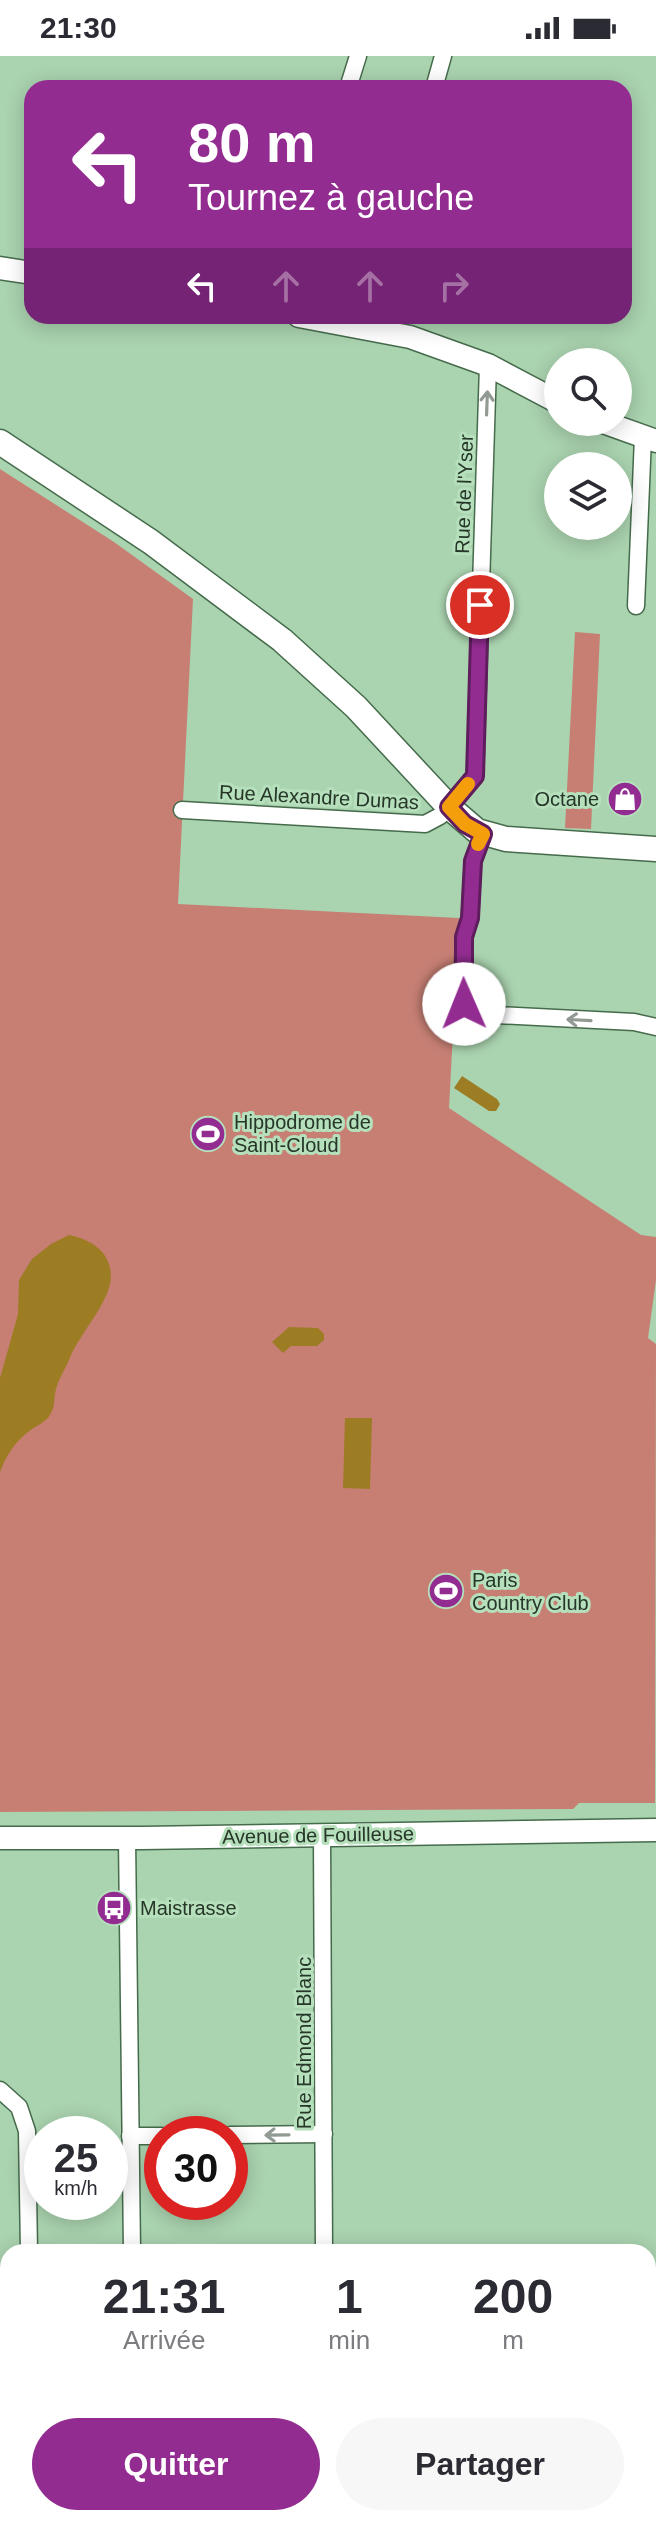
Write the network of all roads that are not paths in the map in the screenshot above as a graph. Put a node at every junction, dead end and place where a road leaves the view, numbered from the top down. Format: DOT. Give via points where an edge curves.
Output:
graph roads {
  1 [pos="358,56"];
  2 [pos="443,56"];
  3 [pos="350,80"];
  4 [pos="436,80"];
  5 [pos="0,268"];
  6 [pos="24,272"];
  7 [pos="362,324"];
  8 [pos="488,365"];
  9 [pos="544,395"];
  10 [pos="649,439"];
  11 [pos="0,442"];
  12 [pos="636,606"];
  13 [pos="449,807"];
  14 [pos="182,810"];
  15 [pos="483,834"];
  16 [pos="656,849"];
  17 [pos="656,1027"];
  18 [pos="649,1827"];
  19 [pos="322,1835"];
  20 [pos="0,1838"];
  21 [pos="127,1838"];
  22 [pos="0,2090"];
  23 [pos="324,2134"];
  24 [pos="248,2135"];
  25 [pos="130,2136"];
  26 [pos="144,2136"];
  27 [pos="29,2244"];
  28 [pos="132,2244"];
  29 [pos="324,2244"];
  1 -- 3 [label="street"];
  2 -- 4 [label="street"];
  5 -- 6 [label="street"];
  7 -- 8 [label="street"];
  8 -- 9 [label="street"];
  13 -- 8 [label="street, Rue de l'Yser, one-way" via="475,776"];
  10 -- 12 [label="street"];
  11 -- 13 [label="main road" via="151,542 282,640 356,707"];
  13 -- 14 [label="street, Rue Alexandre Dumas" via="425,824"];
  13 -- 15 [label="main road"];
  15 -- 16 [label="main road"];
  17 -- 15 [label="street, one-way" via="470,1012 462,997 464,937 473,861"];
  18 -- 19 [label="street, Avenue de Fouilleuse"];
  19 -- 21 [label="street, Avenue de Fouilleuse"];
  19 -- 23 [label="street, Rue Edmond Blanc"];
  20 -- 21 [label="street, Avenue de Fouilleuse"];
  21 -- 25 [label="street"];
  22 -- 27 [label="street" via="19,2107 27,2131"];
  23 -- 24 [label="street, one-way"];
  23 -- 29 [label="street, Rue Edmond Blanc"];
  25 -- 26 [label="street"];
  25 -- 28 [label="street"];
}
